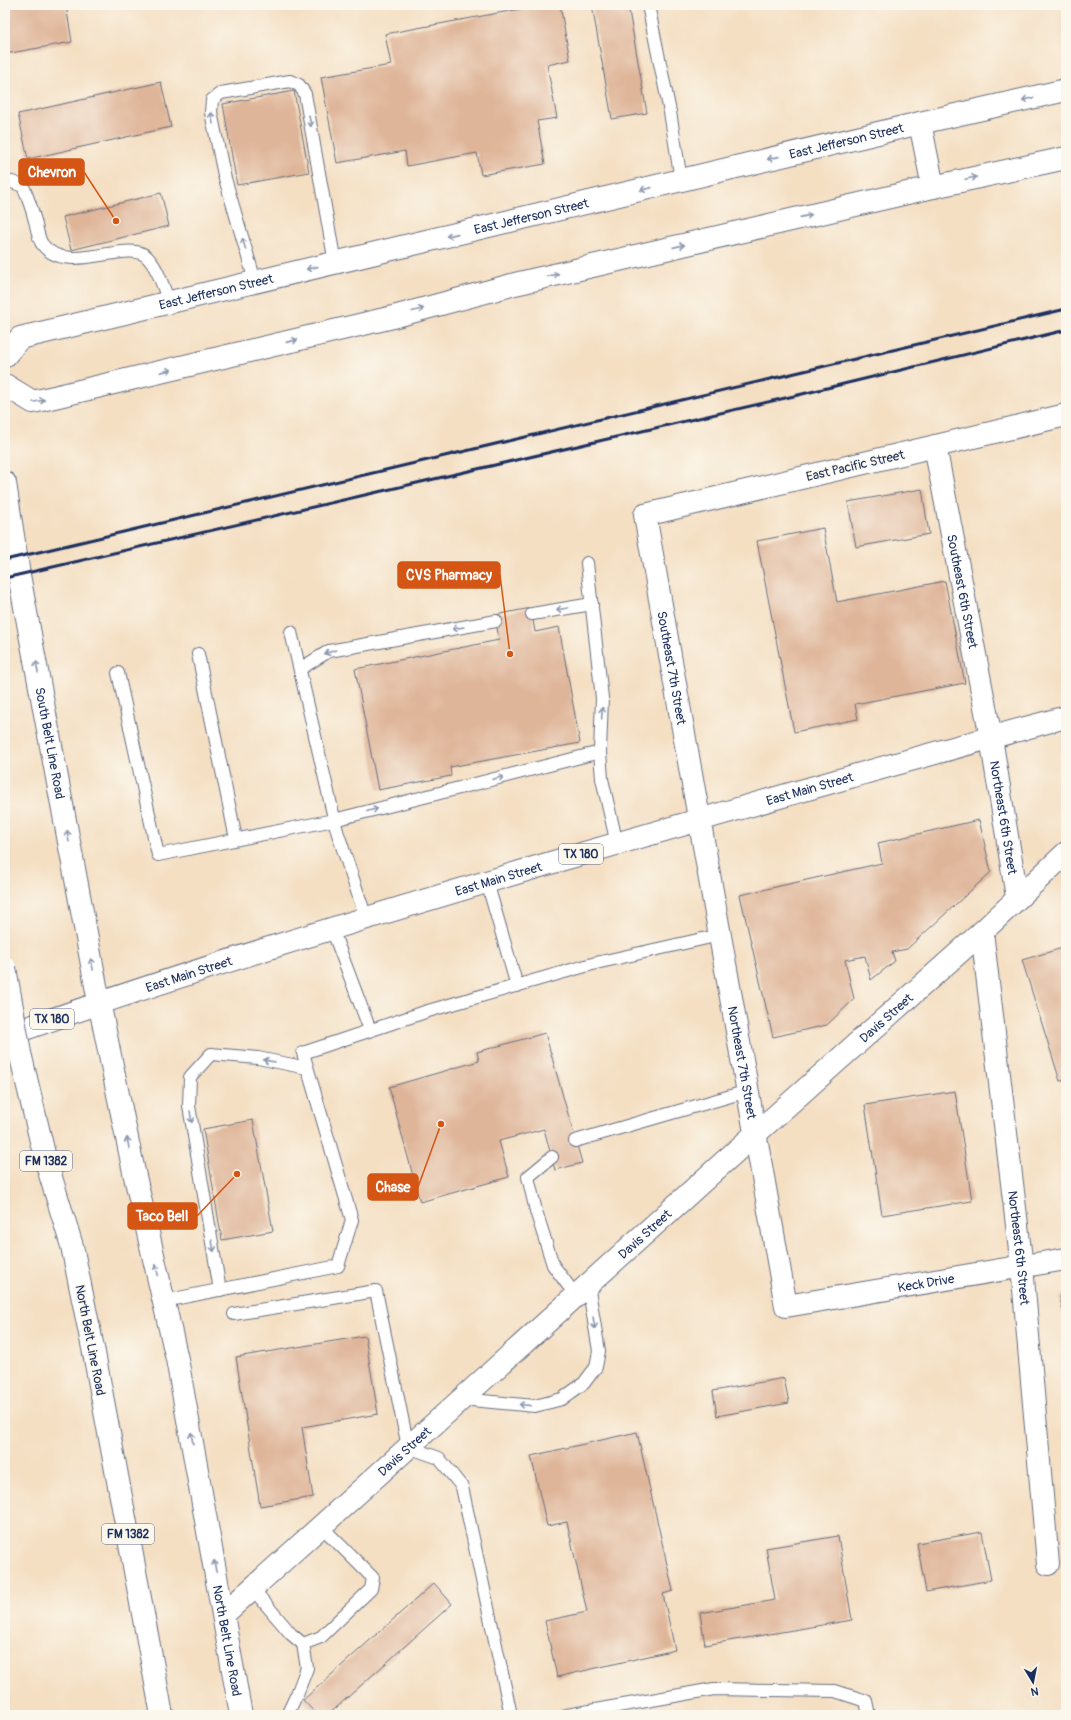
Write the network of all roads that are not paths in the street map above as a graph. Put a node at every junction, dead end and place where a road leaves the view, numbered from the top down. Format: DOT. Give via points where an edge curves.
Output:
graph roads {
  1 [pos="648,5"];
  2 [pos="1066,90"];
  3 [pos="920,123"];
  4 [pos="1066,158"];
  5 [pos="681,180"];
  6 [pos="5,182"];
  7 [pos="933,187"];
  8 [pos="335,263"];
  9 [pos="255,281"];
  10 [pos="169,302"];
  11 [pos="5,356"];
  12 [pos="5,386"];
  13 [pos="1066,415"];
  14 [pos="935,446"];
  15 [pos="5,483"];
  16 [pos="645,515"];
  17 [pos="587,563"];
  18 [pos="592,604"];
  19 [pos="532,614"];
  20 [pos="496,621"];
  21 [pos="291,632"];
  22 [pos="198,654"];
  23 [pos="300,669"];
  24 [pos="118,673"];
  25 [pos="1066,717"];
  26 [pos="991,738"];
  27 [pos="600,752"];
  28 [pos="334,820"];
  29 [pos="699,820"];
  30 [pos="236,839"];
  31 [pos="618,844"];
  32 [pos="1066,853"];
  33 [pos="487,882"];
  34 [pos="1017,898"];
  35 [pos="366,918"];
  36 [pos="332,929"];
  37 [pos="982,932"];
  38 [pos="720,935"];
  39 [pos="5,968"];
  40 [pos="517,986"];
  41 [pos="99,1002"];
  42 [pos="370,1030"];
  43 [pos="5,1036"];
  44 [pos="307,1068"];
  45 [pos="748,1091"];
  46 [pos="756,1134"];
  47 [pos="575,1141"];
  48 [pos="552,1156"];
  49 [pos="1066,1259"];
  50 [pos="1022,1267"];
  51 [pos="220,1290"];
  52 [pos="582,1290"];
  53 [pos="164,1301"];
  54 [pos="786,1306"];
  55 [pos="234,1314"];
  56 [pos="461,1399"];
  57 [pos="408,1447"];
  58 [pos="321,1526"];
  59 [pos="1048,1564"];
  60 [pos="252,1588"];
  61 [pos="224,1614"];
  62 [pos="303,1644"];
  63 [pos="162,1715"];
  64 [pos="241,1715"];
  65 [pos="287,1715"];
  66 [pos="511,1715"];
  67 [pos="567,1715"];
  68 [pos="869,1715"];
  1 -- 5 [label="lane"];
  2 -- 3 [label="street, East Jefferson Street, one-way"];
  3 -- 5 [label="street, East Jefferson Street, one-way"];
  3 -- 7 [label="street"];
  7 -- 4 [label="street, one-way"];
  5 -- 8 [label="street, East Jefferson Street, one-way"];
  6 -- 10 [label="lane" via="23,186 41,243 49,252 62,257 80,258 132,252 145,255 154,265"];
  12 -- 7 [label="street, one-way" via="33,402 393,317 515,284"];
  8 -- 9 [label="street, East Jefferson Street, one-way"];
  9 -- 8 [label="lane, one-way" via="224,175 211,112 212,100 221,93 290,81 299,85 305,94"];
  9 -- 10 [label="street, East Jefferson Street"];
  10 -- 11 [label="street, East Jefferson Street" via="20,338"];
  13 -- 14 [label="street, East Pacific Street"];
  14 -- 16 [label="street, East Pacific Street"];
  14 -- 26 [label="street, Southeast 6th Street"];
  41 -- 15 [label="street, South Belt Line Road, one-way" via="19,575"];
  16 -- 29 [label="street, Southeast 7th Street"];
  17 -- 18 [label="lane"];
  18 -- 19 [label="lane, one-way"];
  27 -- 18 [label="lane, one-way" via="602,698"];
  20 -- 23 [label="lane, one-way" via="329,651"];
  21 -- 23 [label="lane"];
  22 -- 30 [label="lane"];
  23 -- 28 [label="lane"];
  24 -- 30 [label="lane" via="158,855"];
  25 -- 26 [label="street, East Main Street / TX 180"];
  26 -- 29 [label="street, East Main Street / TX 180"];
  26 -- 34 [label="street, Northeast 6th Street"];
  28 -- 27 [label="lane, one-way"];
  27 -- 31 [label="lane" via="602,778"];
  28 -- 30 [label="lane"];
  28 -- 35 [label="lane"];
  29 -- 31 [label="street, East Main Street / TX 180"];
  29 -- 38 [label="street, Northeast 7th Street"];
  31 -- 33 [label="street, East Main Street / TX 180"];
  32 -- 34 [label="street, Davis Street"];
  33 -- 35 [label="street, East Main Street / TX 180"];
  33 -- 40 [label="lane"];
  34 -- 37 [label="street, Davis Street"];
  35 -- 36 [label="street, East Main Street / TX 180"];
  36 -- 41 [label="street, East Main Street / TX 180"];
  36 -- 42 [label="lane"];
  37 -- 46 [label="street, Davis Street"];
  37 -- 50 [label="street, Northeast 6th Street"];
  38 -- 40 [label="lane" via="596,963"];
  38 -- 45 [label="street, Northeast 7th Street"];
  39 -- 63 [label="street, North Belt Line Road / FM 1382, bridge" via="20,1053 45,1158 72,1246"];
  40 -- 42 [label="lane"];
  41 -- 43 [label="street, East Main Street / TX 180"];
  53 -- 41 [label="street, North Belt Line Road, one-way"];
  42 -- 44 [label="lane" via="303,1053"];
  44 -- 51 [label="lane" via="352,1220 338,1266"];
  44 -- 51 [label="lane, one-way" via="258,1058 211,1054 190,1077 189,1106"];
  45 -- 46 [label="street, Northeast 7th Street"];
  45 -- 47 [label="lane"];
  46 -- 52 [label="street, Davis Street"];
  46 -- 54 [label="street, Northeast 7th Street"];
  48 -- 52 [label="lane" via="528,1177 553,1265"];
  49 -- 50 [label="street, Keck Drive"];
  50 -- 54 [label="street, Keck Drive"];
  50 -- 59 [label="street, Northeast 6th Street"];
  51 -- 53 [label="lane"];
  52 -- 56 [label="street, Davis Street"];
  52 -- 56 [label="lane, one-way" via="599,1351 596,1367 584,1383 562,1398 535,1406"];
  61 -- 53 [label="street, North Belt Line Road, one-way"];
  55 -- 57 [label="lane" via="376,1291"];
  56 -- 57 [label="street, Davis Street"];
  57 -- 58 [label="street, Davis Street"];
  57 -- 66 [label="lane" via="439,1458 462,1487"];
  58 -- 60 [label="street, Davis Street"];
  58 -- 62 [label="lane" via="373,1578 371,1589 322,1637"];
  60 -- 61 [label="street, Davis Street"];
  60 -- 62 [label="lane" via="291,1634"];
  61 -- 64 [label="street, North Belt Line Road"];
  62 -- 65 [label="lane" via="306,1668"];
  67 -- 68 [label="lane" via="714,1689 835,1691 866,1701"];
}
